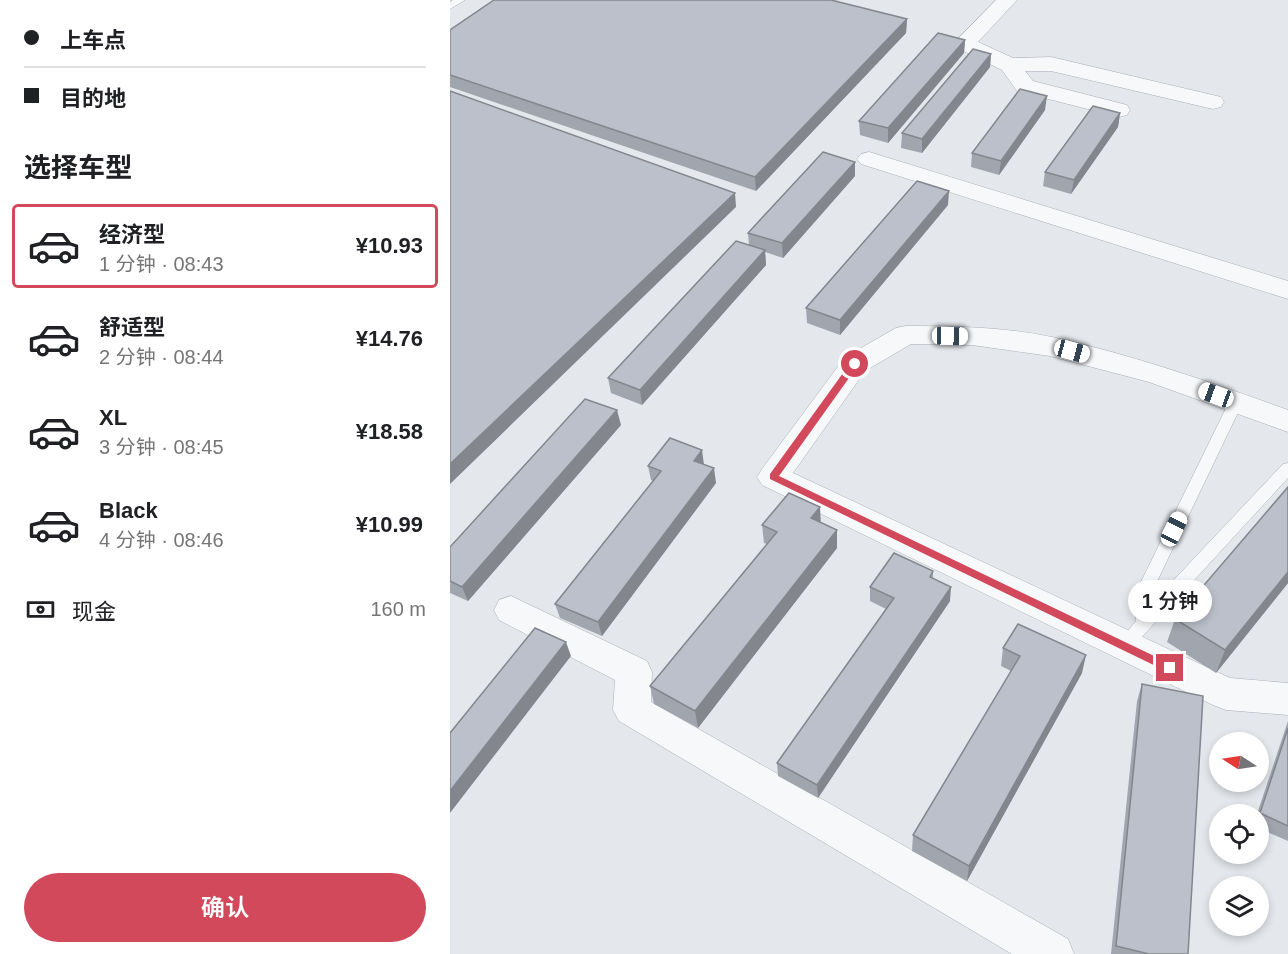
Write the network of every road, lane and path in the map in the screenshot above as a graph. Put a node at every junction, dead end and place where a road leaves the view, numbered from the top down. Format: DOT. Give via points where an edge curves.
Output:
graph roads {
  1 [pos="460,0"];
  2 [pos="1007,0"];
  3 [pos="450,6"];
  4 [pos="1010,65"];
  5 [pos="1213,102"];
  6 [pos="1119,110"];
  7 [pos="869,159"];
  8 [pos="1288,290"];
  9 [pos="1236,402"];
  10 [pos="1288,422"];
  11 [pos="1288,468"];
  12 [pos="511,610"];
  13 [pos="1134,635"];
  14 [pos="1288,699"];
  15 [pos="1053,954"];
  1 -- 3 [label="lane"];
  2 -- 4 [label="street" via="964,44"];
  4 -- 5 [label="street" via="1051,64"];
  4 -- 6 [label="street" via="1025,86"];
  7 -- 8 [label="street"];
  9 -- 10 [label="street"];
  9 -- 13 [label="lane" via="1144,592"];
  9 -- 13 [label="street" via="1157,374 1050,346 972,336 906,335 855,364 773,477"];
  11 -- 13 [label="lane"];
  12 -- 15 [label="street" via="634,672 632,710"];
  13 -- 14 [label="street" via="1226,694"];
}
